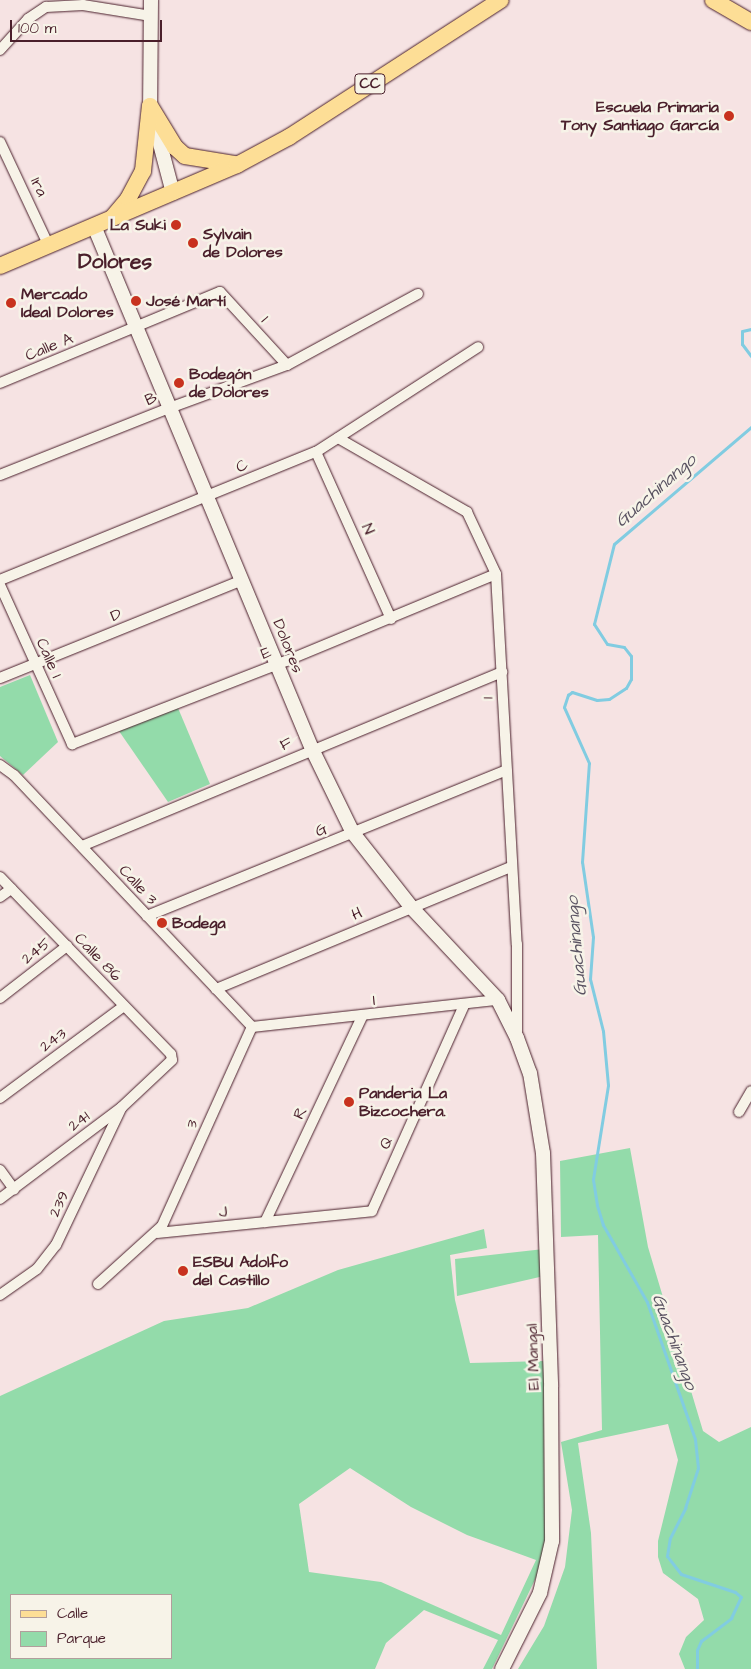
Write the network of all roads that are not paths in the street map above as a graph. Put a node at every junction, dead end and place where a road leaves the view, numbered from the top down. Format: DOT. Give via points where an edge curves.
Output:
graph roads {
  1 [pos="151,0"];
  2 [pos="501,0"];
  3 [pos="713,0"];
  4 [pos="151,16"];
  5 [pos="751,22"];
  6 [pos="0,50"];
  7 [pos="150,106"];
  8 [pos="0,142"];
  9 [pos="237,165"];
  10 [pos="173,193"];
  11 [pos="112,219"];
  12 [pos="94,226"];
  13 [pos="50,246"];
  14 [pos="0,266"];
  15 [pos="220,292"];
  16 [pos="418,294"];
  17 [pos="137,327"];
  18 [pos="478,347"];
  19 [pos="287,366"];
  20 [pos="0,384"];
  21 [pos="172,407"];
  22 [pos="338,438"];
  23 [pos="316,452"];
  24 [pos="0,475"];
  25 [pos="207,497"];
  26 [pos="496,574"];
  27 [pos="0,580"];
  28 [pos="243,580"];
  29 [pos="0,585"];
  30 [pos="391,619"];
  31 [pos="35,664"];
  32 [pos="277,665"];
  33 [pos="502,672"];
  34 [pos="0,678"];
  35 [pos="72,744"];
  36 [pos="312,749"];
  37 [pos="0,765"];
  38 [pos="506,770"];
  39 [pos="353,833"];
  40 [pos="82,846"];
  41 [pos="510,866"];
  42 [pos="0,877"];
  43 [pos="11,889"];
  44 [pos="0,898"];
  45 [pos="412,908"];
  46 [pos="147,916"];
  47 [pos="67,946"];
  48 [pos="216,989"];
  49 [pos="0,998"];
  50 [pos="498,1000"];
  51 [pos="464,1005"];
  52 [pos="124,1006"];
  53 [pos="362,1017"];
  54 [pos="252,1027"];
  55 [pos="517,1038"];
  56 [pos="172,1060"];
  57 [pos="751,1091"];
  58 [pos="0,1098"];
  59 [pos="122,1107"];
  60 [pos="739,1112"];
  61 [pos="0,1170"];
  62 [pos="14,1189"];
  63 [pos="0,1199"];
  64 [pos="372,1212"];
  65 [pos="265,1222"];
  66 [pos="157,1233"];
  67 [pos="98,1284"];
  68 [pos="0,1296"];
  69 [pos="502,1669"];
  1 -- 4 [label="street"];
  2 -- 9 [label="main road, CC" via="289,137"];
  3 -- 5 [label="main road"];
  4 -- 6 [label="street" via="83,5 46,7 28,19"];
  4 -- 7 [label="street"];
  7 -- 9 [label="main road" via="174,147 185,156"];
  7 -- 10 [label="street"];
  7 -- 11 [label="main road" via="142,171 128,199"];
  8 -- 13 [label="street, 1ra"];
  9 -- 10 [label="main road, CC"];
  10 -- 11 [label="main road, CC"];
  11 -- 12 [label="main road, CC"];
  12 -- 13 [label="main road, CC"];
  12 -- 17 [label="street, Dolores"];
  13 -- 14 [label="main road, CC"];
  15 -- 17 [label="street, Calle A"];
  15 -- 19 [label="street, 1"];
  16 -- 19 [label="street, B"];
  17 -- 20 [label="street, Calle A"];
  17 -- 21 [label="street, Dolores"];
  18 -- 22 [label="street, C"];
  19 -- 21 [label="street, B"];
  21 -- 24 [label="street, B"];
  21 -- 25 [label="street, Dolores"];
  22 -- 23 [label="street, C"];
  22 -- 26 [label="street, 1" via="467,512"];
  23 -- 25 [label="street, C"];
  23 -- 30 [label="street, N"];
  25 -- 27 [label="street, C"];
  25 -- 28 [label="street, Dolores"];
  26 -- 30 [label="street, E"];
  26 -- 33 [label="street, 1"];
  28 -- 31 [label="street, D"];
  28 -- 32 [label="street, Dolores"];
  29 -- 31 [label="street, Calle 1"];
  30 -- 32 [label="street, E"];
  31 -- 34 [label="street, D"];
  31 -- 35 [label="street, Calle 1"];
  32 -- 35 [label="street, E"];
  32 -- 36 [label="street, Dolores"];
  33 -- 36 [label="street, F"];
  33 -- 38 [label="street, 1"];
  36 -- 39 [label="street, Dolores"];
  36 -- 40 [label="street, F"];
  37 -- 40 [label="street, Calle 3"];
  38 -- 39 [label="street, G"];
  38 -- 41 [label="street, 1"];
  39 -- 45 [label="street, Dolores"];
  39 -- 46 [label="street, G"];
  40 -- 46 [label="street, Calle 3"];
  41 -- 45 [label="street, H"];
  41 -- 55 [label="street, 1" via="517,944"];
  42 -- 43 [label="street, Calle 86"];
  43 -- 44 [label="street"];
  43 -- 47 [label="street, Calle 86"];
  45 -- 48 [label="street, H"];
  45 -- 50 [label="street, Dolores"];
  46 -- 48 [label="street, Calle 3"];
  47 -- 49 [label="street, 245"];
  47 -- 52 [label="street, Calle 86"];
  48 -- 54 [label="street, Calle 3"];
  50 -- 51 [label="street, I"];
  50 -- 55 [label="street, Dolores"];
  51 -- 53 [label="street, I"];
  51 -- 64 [label="street, Q"];
  52 -- 56 [label="street, Calle 86" via="171,1054"];
  52 -- 58 [label="street, 243"];
  53 -- 54 [label="street, I"];
  53 -- 65 [label="street, R"];
  54 -- 66 [label="street, 3"];
  55 -- 69 [label="street, El Mangal" via="530,1073 543,1153 552,1541 540,1593"];
  56 -- 59 [label="street, 241"];
  57 -- 60 [label="street"];
  59 -- 62 [label="street, 241"];
  59 -- 68 [label="street, 239" via="56,1245 37,1269"];
  61 -- 62 [label="street"];
  62 -- 63 [label="street, 241"];
  64 -- 65 [label="street, J"];
  65 -- 66 [label="street, J"];
  66 -- 67 [label="street"];
}
